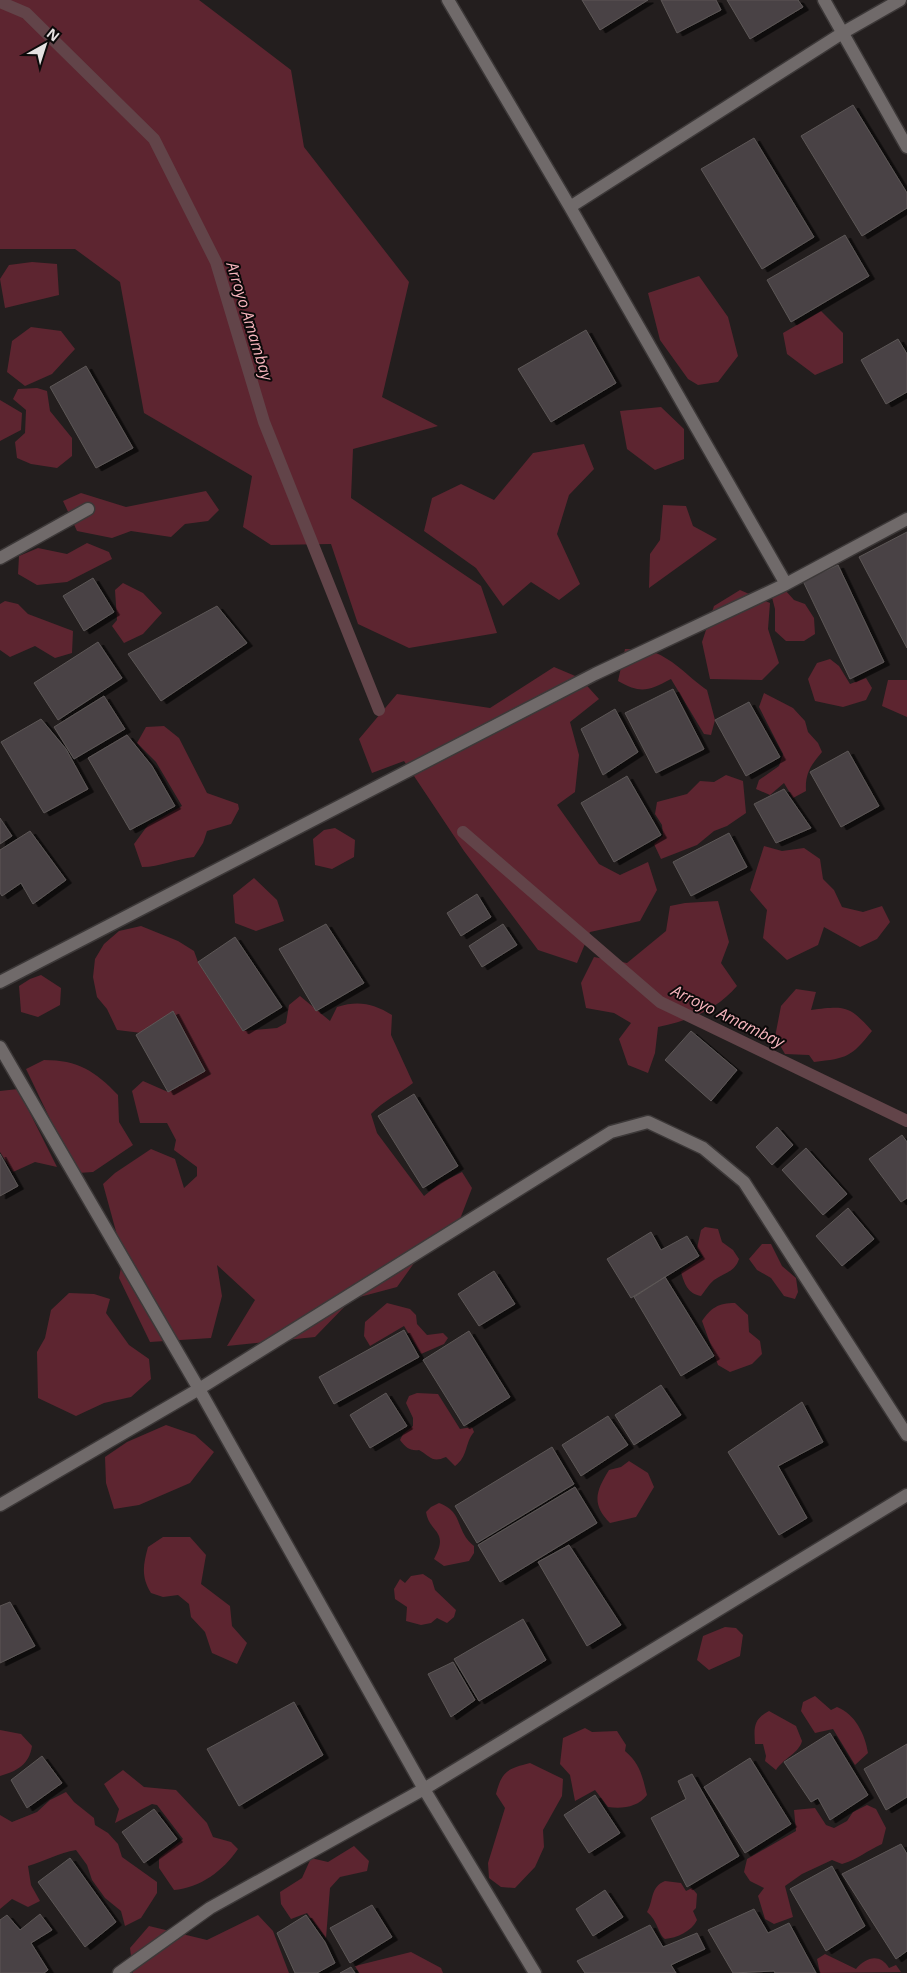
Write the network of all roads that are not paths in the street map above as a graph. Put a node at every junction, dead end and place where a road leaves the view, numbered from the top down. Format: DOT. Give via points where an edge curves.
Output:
graph roads {
  1 [pos="448,0"];
  2 [pos="824,0"];
  3 [pos="900,0"];
  4 [pos="844,32"];
  5 [pos="907,146"];
  6 [pos="570,207"];
  7 [pos="88,509"];
  8 [pos="907,519"];
  9 [pos="0,558"];
  10 [pos="786,584"];
  11 [pos="0,982"];
  12 [pos="0,1047"];
  13 [pos="199,1389"];
  14 [pos="907,1435"];
  15 [pos="907,1495"];
  16 [pos="0,1505"];
  17 [pos="424,1789"];
  18 [pos="119,1973"];
  19 [pos="535,1973"];
  1 -- 6 [label="street"];
  2 -- 4 [label="street"];
  3 -- 4 [label="street"];
  4 -- 5 [label="street"];
  4 -- 6 [label="street"];
  6 -- 10 [label="street"];
  7 -- 9 [label="street"];
  8 -- 10 [label="street"];
  10 -- 11 [label="street" via="595,674"];
  12 -- 13 [label="street"];
  13 -- 14 [label="street" via="611,1132 648,1122 703,1148 744,1182"];
  13 -- 16 [label="street"];
  13 -- 17 [label="street"];
  15 -- 17 [label="street"];
  17 -- 18 [label="street" via="210,1908"];
  17 -- 19 [label="street"];
}
